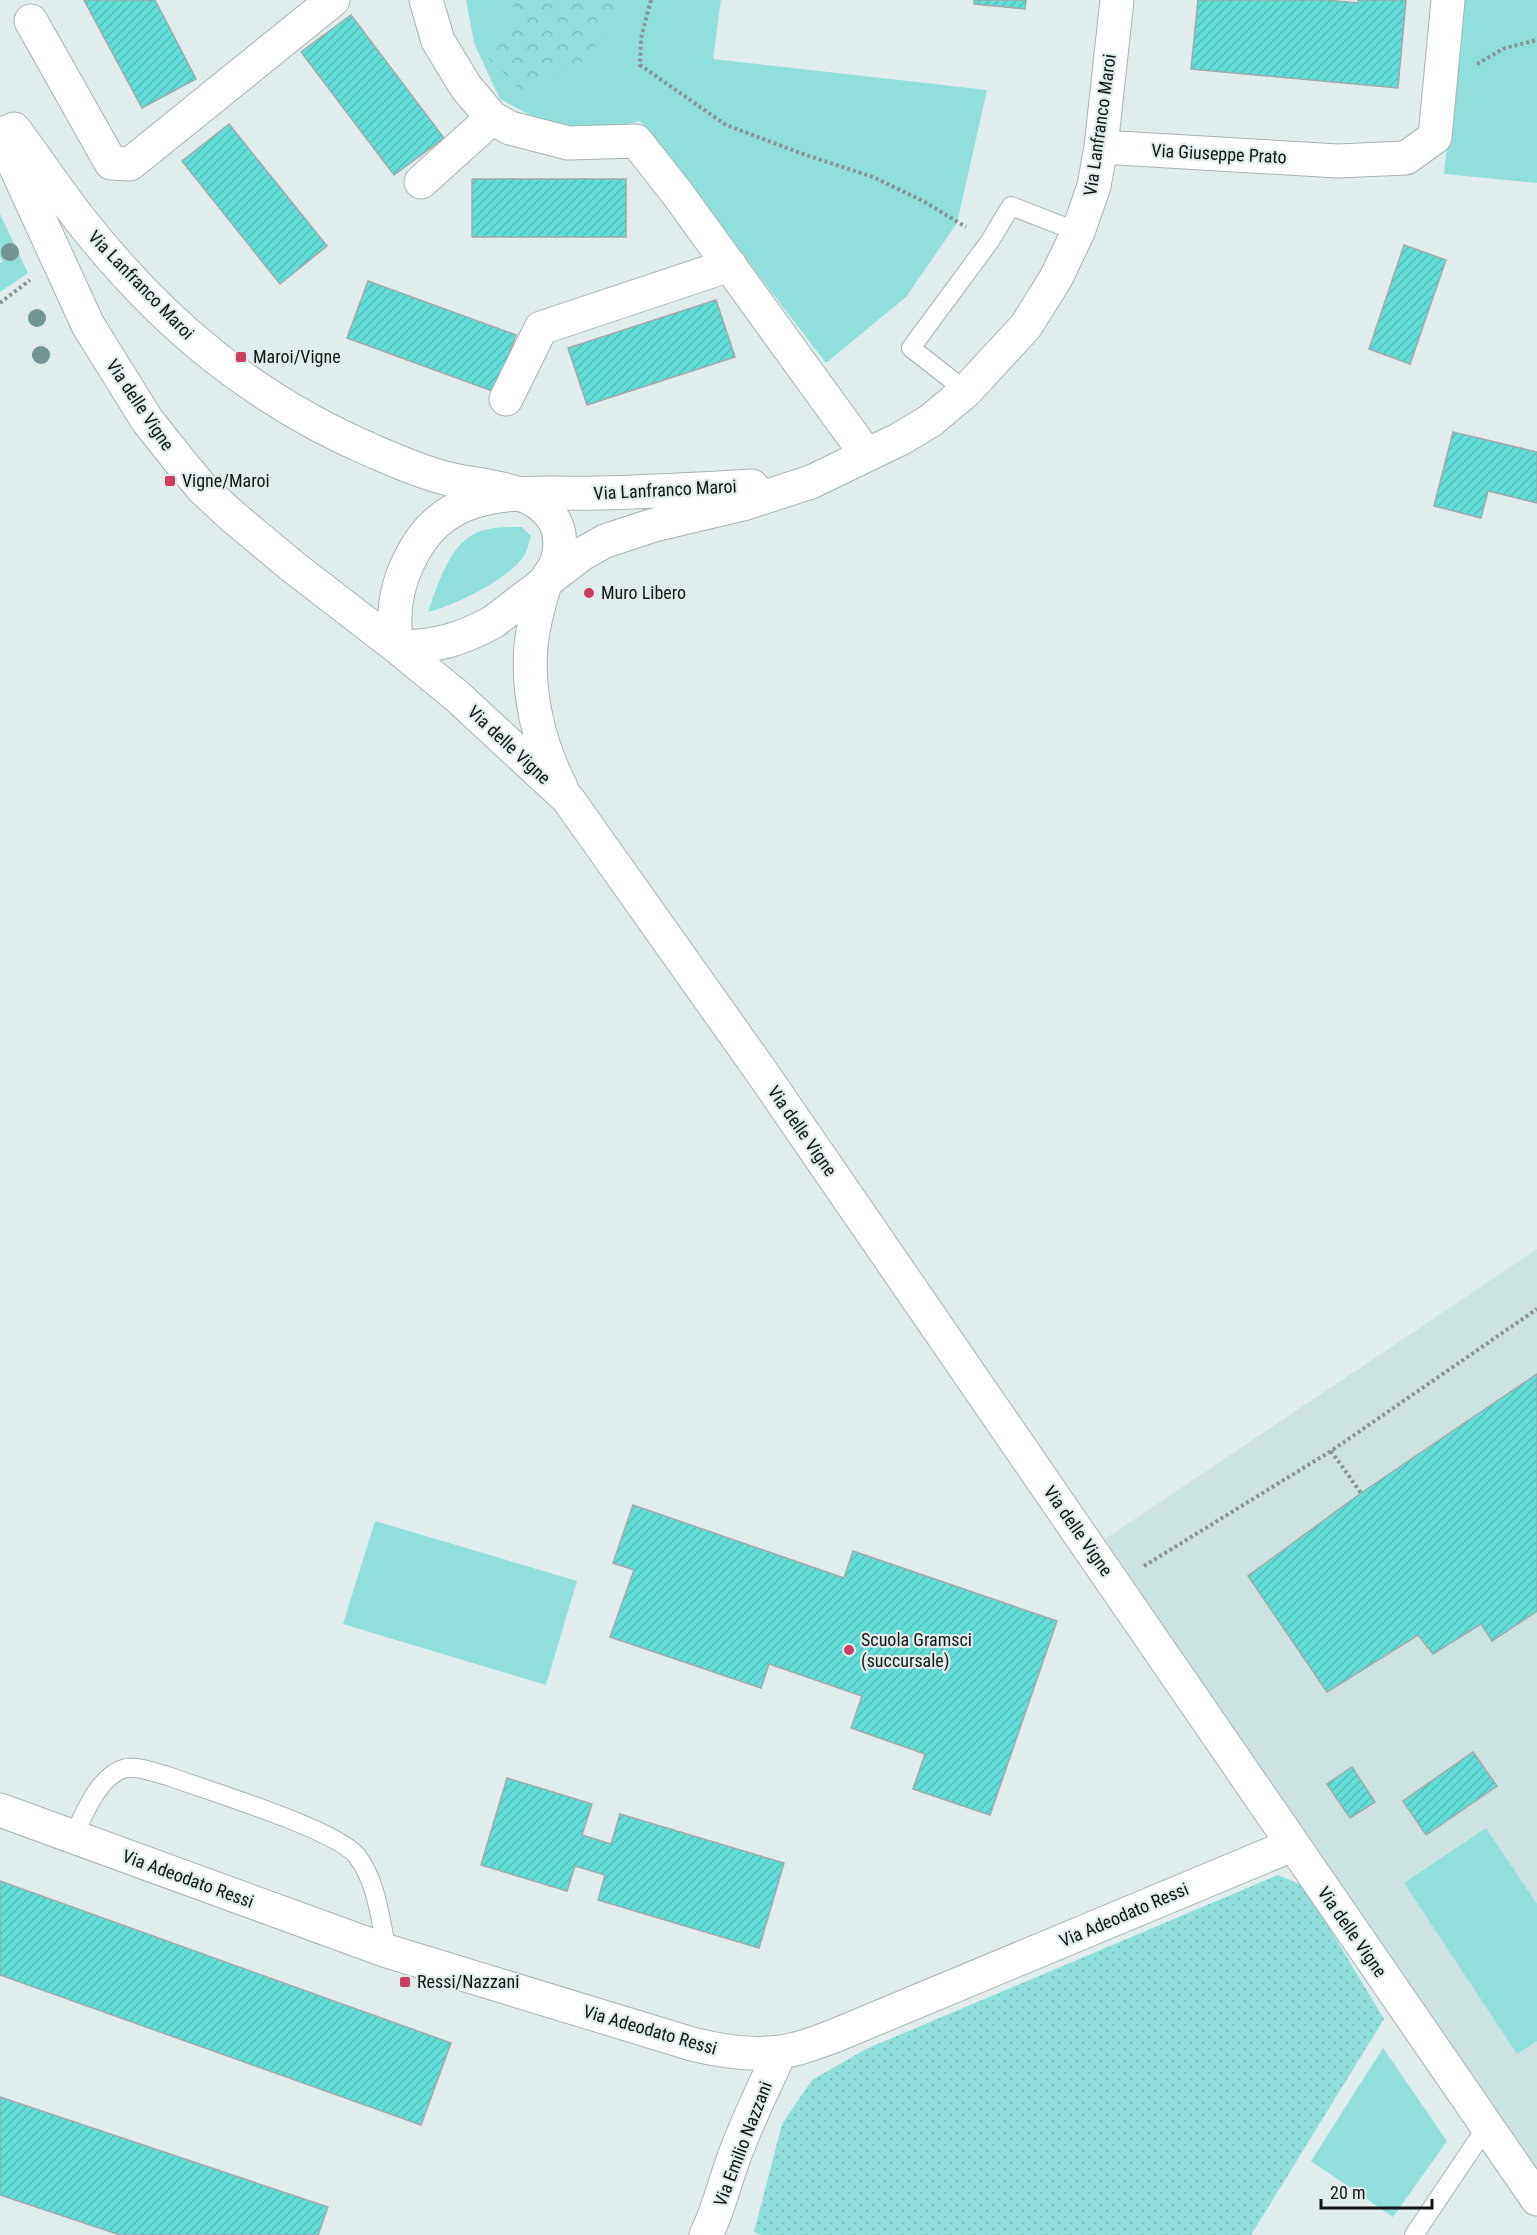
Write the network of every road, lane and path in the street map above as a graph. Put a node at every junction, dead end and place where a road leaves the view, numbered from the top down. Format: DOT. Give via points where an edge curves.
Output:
graph roads {
  1 [pos="333,0"];
  2 [pos="426,0"];
  3 [pos="651,0"];
  4 [pos="1117,0"];
  5 [pos="1448,0"];
  6 [pos="31,21"];
  7 [pos="1537,40"];
  8 [pos="1440,85"];
  9 [pos="0,111"];
  10 [pos="492,117"];
  11 [pos="0,133"];
  12 [pos="1101,147"];
  13 [pos="421,182"];
  14 [pos="1078,232"];
  15 [pos="990,241"];
  16 [pos="730,264"];
  17 [pos="966,391"];
  18 [pos="506,399"];
  19 [pos="866,454"];
  20 [pos="811,482"];
  21 [pos="518,493"];
  22 [pos="545,582"];
  23 [pos="397,647"];
  24 [pos="568,799"];
  25 [pos="1537,1309"];
  26 [pos="1331,1451"];
  27 [pos="1361,1493"];
  28 [pos="1115,1584"];
  29 [pos="0,1810"];
  30 [pos="73,1838"];
  31 [pos="1292,1845"];
  32 [pos="387,1951"];
  33 [pos="780,2052"];
  34 [pos="1487,2126"];
  35 [pos="1537,2199"];
  36 [pos="706,2235"];
  37 [pos="1414,2235"];
  1 -- 6 [label="street" via="130,164 111,163"];
  2 -- 10 [label="street" via="438,41 466,87"];
  3 -- 15 [label="path" via="641,38 640,65 726,125 873,177"];
  4 -- 12 [label="street, Via Lanfranco Maroi"];
  5 -- 8 [label="street, Via Giuseppe Prato"];
  7 -- 8 [label="path" via="1505,48"];
  8 -- 12 [label="street, Via Giuseppe Prato" via="1435,137 1406,158 1338,161"];
  9 -- 21 [label="street, Via Lanfranco Maroi" via="86,227 128,276 236,375 302,417 405,465"];
  10 -- 13 [label="street"];
  10 -- 16 [label="street" via="510,128 568,143 636,141"];
  11 -- 23 [label="street, Via delle Vigne" via="88,325 147,420 203,489 231,515"];
  12 -- 14 [label="street, Via Lanfranco Maroi" via="1094,186"];
  14 -- 15 [label="lane" via="1011,206"];
  14 -- 17 [label="street, Via Lanfranco Maroi" via="1056,278 1026,326"];
  15 -- 17 [label="lane" via="911,348"];
  16 -- 18 [label="street" via="541,328"];
  16 -- 19 [label="street"];
  17 -- 19 [label="street, Via Lanfranco Maroi" via="930,421"];
  19 -- 20 [label="street, Via Lanfranco Maroi"];
  20 -- 21 [label="street, Via Lanfranco Maroi" via="595,494"];
  20 -- 22 [label="street, Via Lanfranco Maroi" via="743,504 629,532 582,554"];
  21 -- 22 [label="street, Via Lanfranco Maroi" via="547,510 557,525 559,553"];
  21 -- 23 [label="street, Via Lanfranco Maroi" via="465,504 446,514 421,537 404,572 394,609"];
  22 -- 23 [label="street, Via Lanfranco Maroi" via="493,622 465,637 423,647"];
  22 -- 24 [label="street, Via Lanfranco Maroi" via="530,666 545,748"];
  23 -- 24 [label="street, Via delle Vigne"];
  24 -- 28 [label="street, Via delle Vigne"];
  25 -- 26 [label="path"];
  26 -- 27 [label="path"];
  26 -- 28 [label="path"];
  28 -- 31 [label="street, Via delle Vigne"];
  29 -- 30 [label="street, Via Adeodato Ressi"];
  30 -- 32 [label="street, Via Adeodato Ressi"];
  30 -- 32 [label="lane" via="91,1799 110,1777 126,1768 189,1784 305,1826 356,1854 375,1895"];
  31 -- 33 [label="street, Via Adeodato Ressi" via="866,2024"];
  31 -- 34 [label="street, Via delle Vigne"];
  32 -- 33 [label="street, Via Adeodato Ressi" via="700,2046"];
  33 -- 36 [label="street, Via Emilio Nazzani" via="737,2150"];
  34 -- 35 [label="street, Via delle Vigne"];
  34 -- 37 [label="lane"];
}
